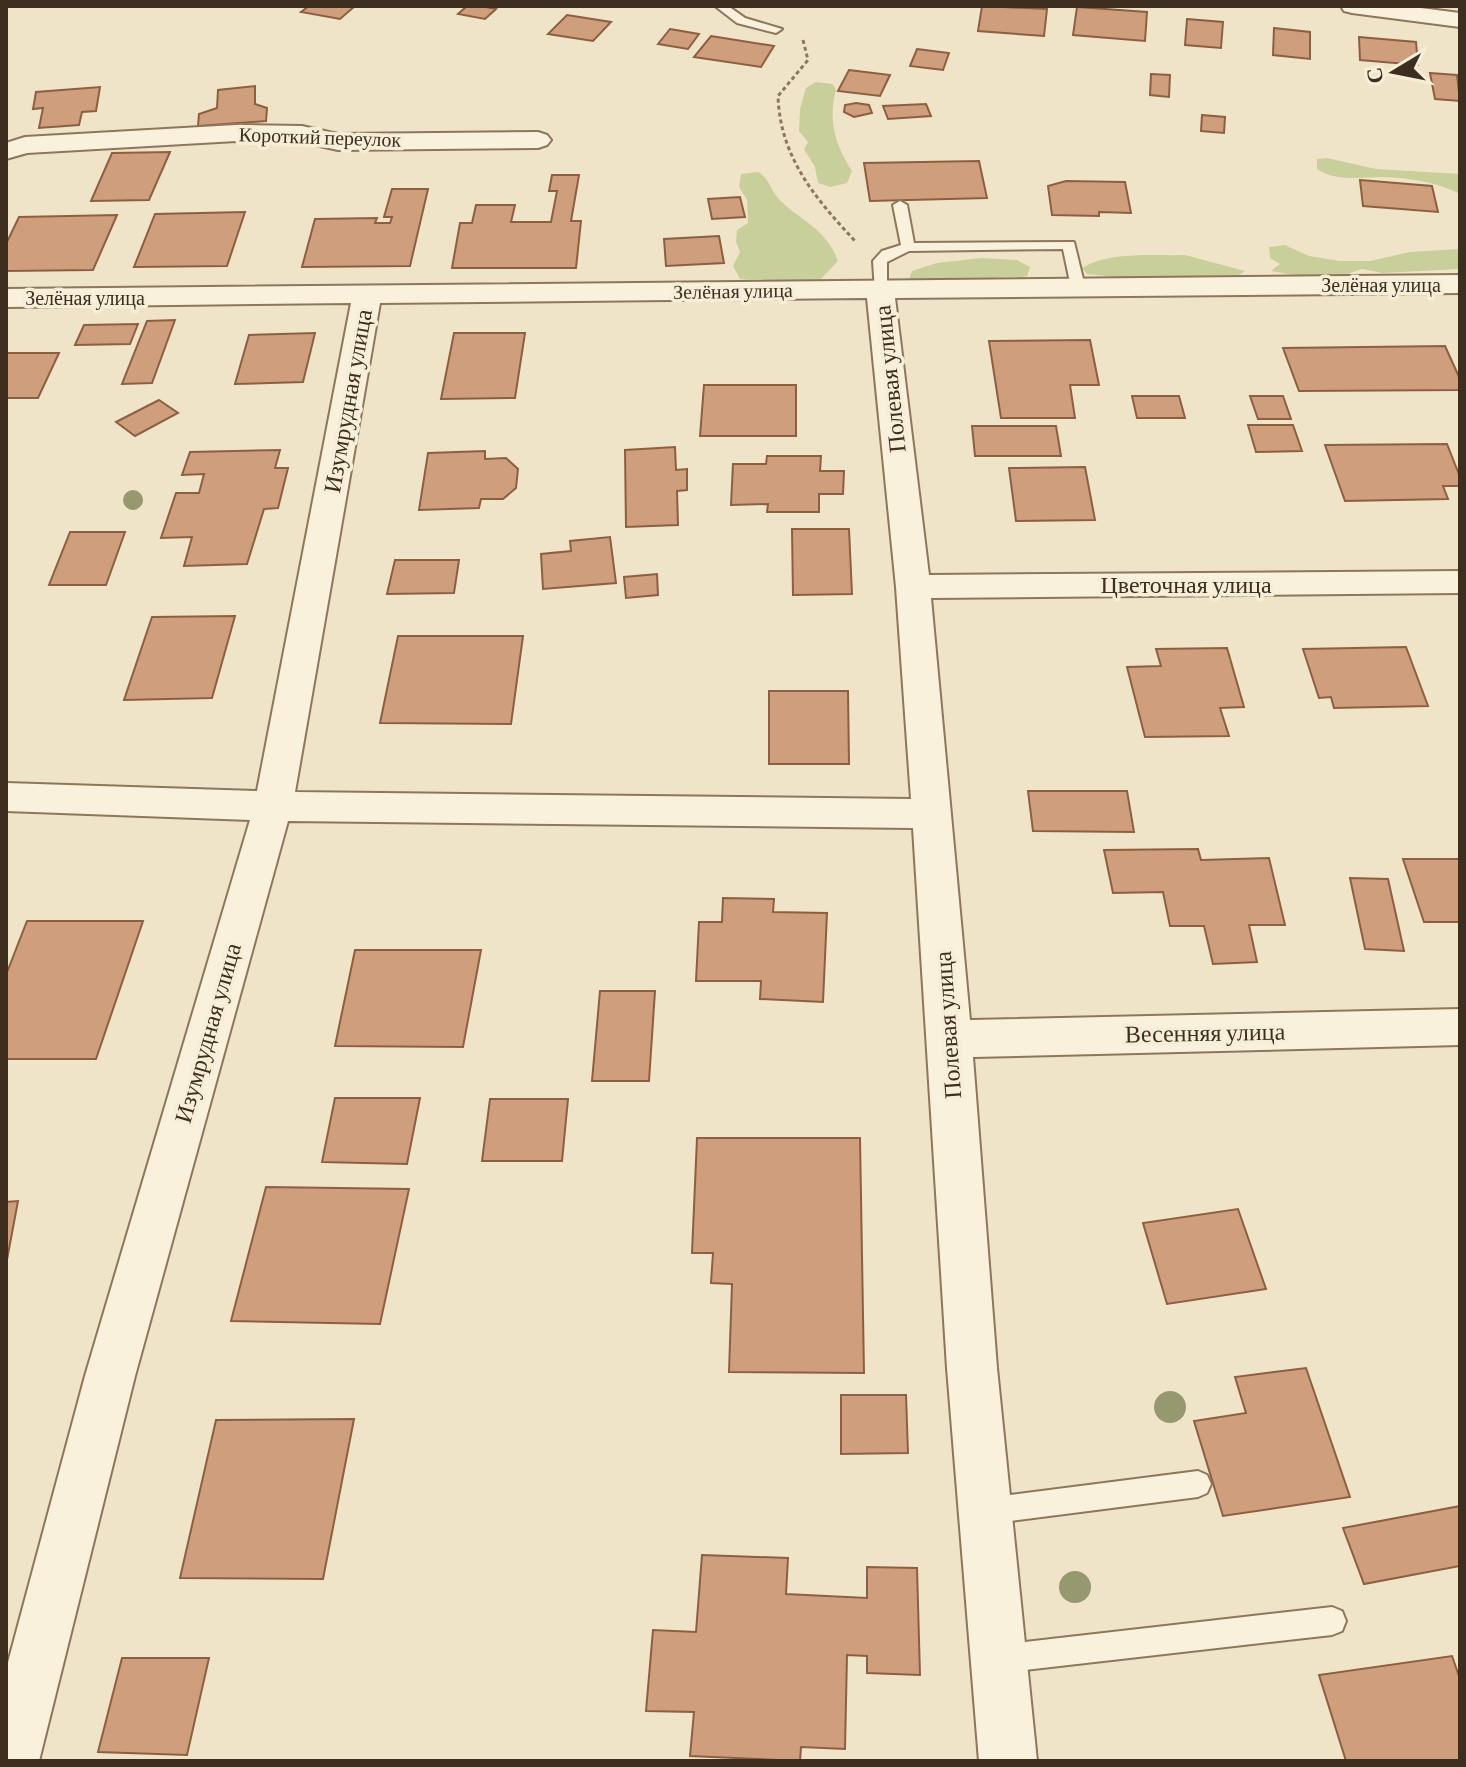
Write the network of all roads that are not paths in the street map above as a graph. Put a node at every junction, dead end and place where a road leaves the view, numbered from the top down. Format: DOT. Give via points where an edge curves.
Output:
graph roads {
  1 [pos="721,6"];
  2 [pos="1352,6"];
  3 [pos="1460,20"];
  4 [pos="776,29"];
  5 [pos="538,140"];
  6 [pos="6,151"];
  7 [pos="900,205"];
  8 [pos="908,247"];
  9 [pos="880,275"];
  10 [pos="1460,284"];
  11 [pos="1078,287"];
  12 [pos="367,295"];
  13 [pos="6,298"];
  14 [pos="1460,582"];
  15 [pos="913,587"];
  16 [pos="6,797"];
  17 [pos="273,806"];
  18 [pos="931,814"];
  19 [pos="1460,1027"];
  20 [pos="950,1039"];
  21 [pos="1198,1484"];
  22 [pos="986,1511"];
  23 [pos="1332,1621"];
  24 [pos="999,1659"];
  25 [pos="10,1761"];
  26 [pos="1008,1761"];
  1 -- 4 [label="lane" via="741,21"];
  2 -- 3 [label="street"];
  5 -- 6 [label="street, Короткий переулок" via="338,142 302,134 236,133 25,145"];
  7 -- 8 [label="lane"];
  8 -- 9 [label="lane" via="887,254"];
  8 -- 11 [label="lane" via="1069,245"];
  9 -- 11 [label="street, Зелёная улица"];
  9 -- 12 [label="street, Зелёная улица"];
  9 -- 15 [label="street, Полевая улица"];
  10 -- 11 [label="street, Зелёная улица"];
  12 -- 13 [label="street, Зелёная улица"];
  12 -- 17 [label="street, Изумрудная улица"];
  14 -- 15 [label="street, Цветочная улица"];
  15 -- 18 [label="street, Полевая улица"];
  16 -- 17 [label="street"];
  17 -- 18 [label="street"];
  17 -- 25 [label="street, Изумрудная улица" via="110,1376"];
  18 -- 20 [label="street, Полевая улица"];
  19 -- 20 [label="street, Весенняя улица"];
  20 -- 22 [label="street, Полевая улица"];
  21 -- 22 [label="lane"];
  22 -- 24 [label="street, Полевая улица"];
  23 -- 24 [label="lane"];
  24 -- 26 [label="street, Полевая улица"];
}
